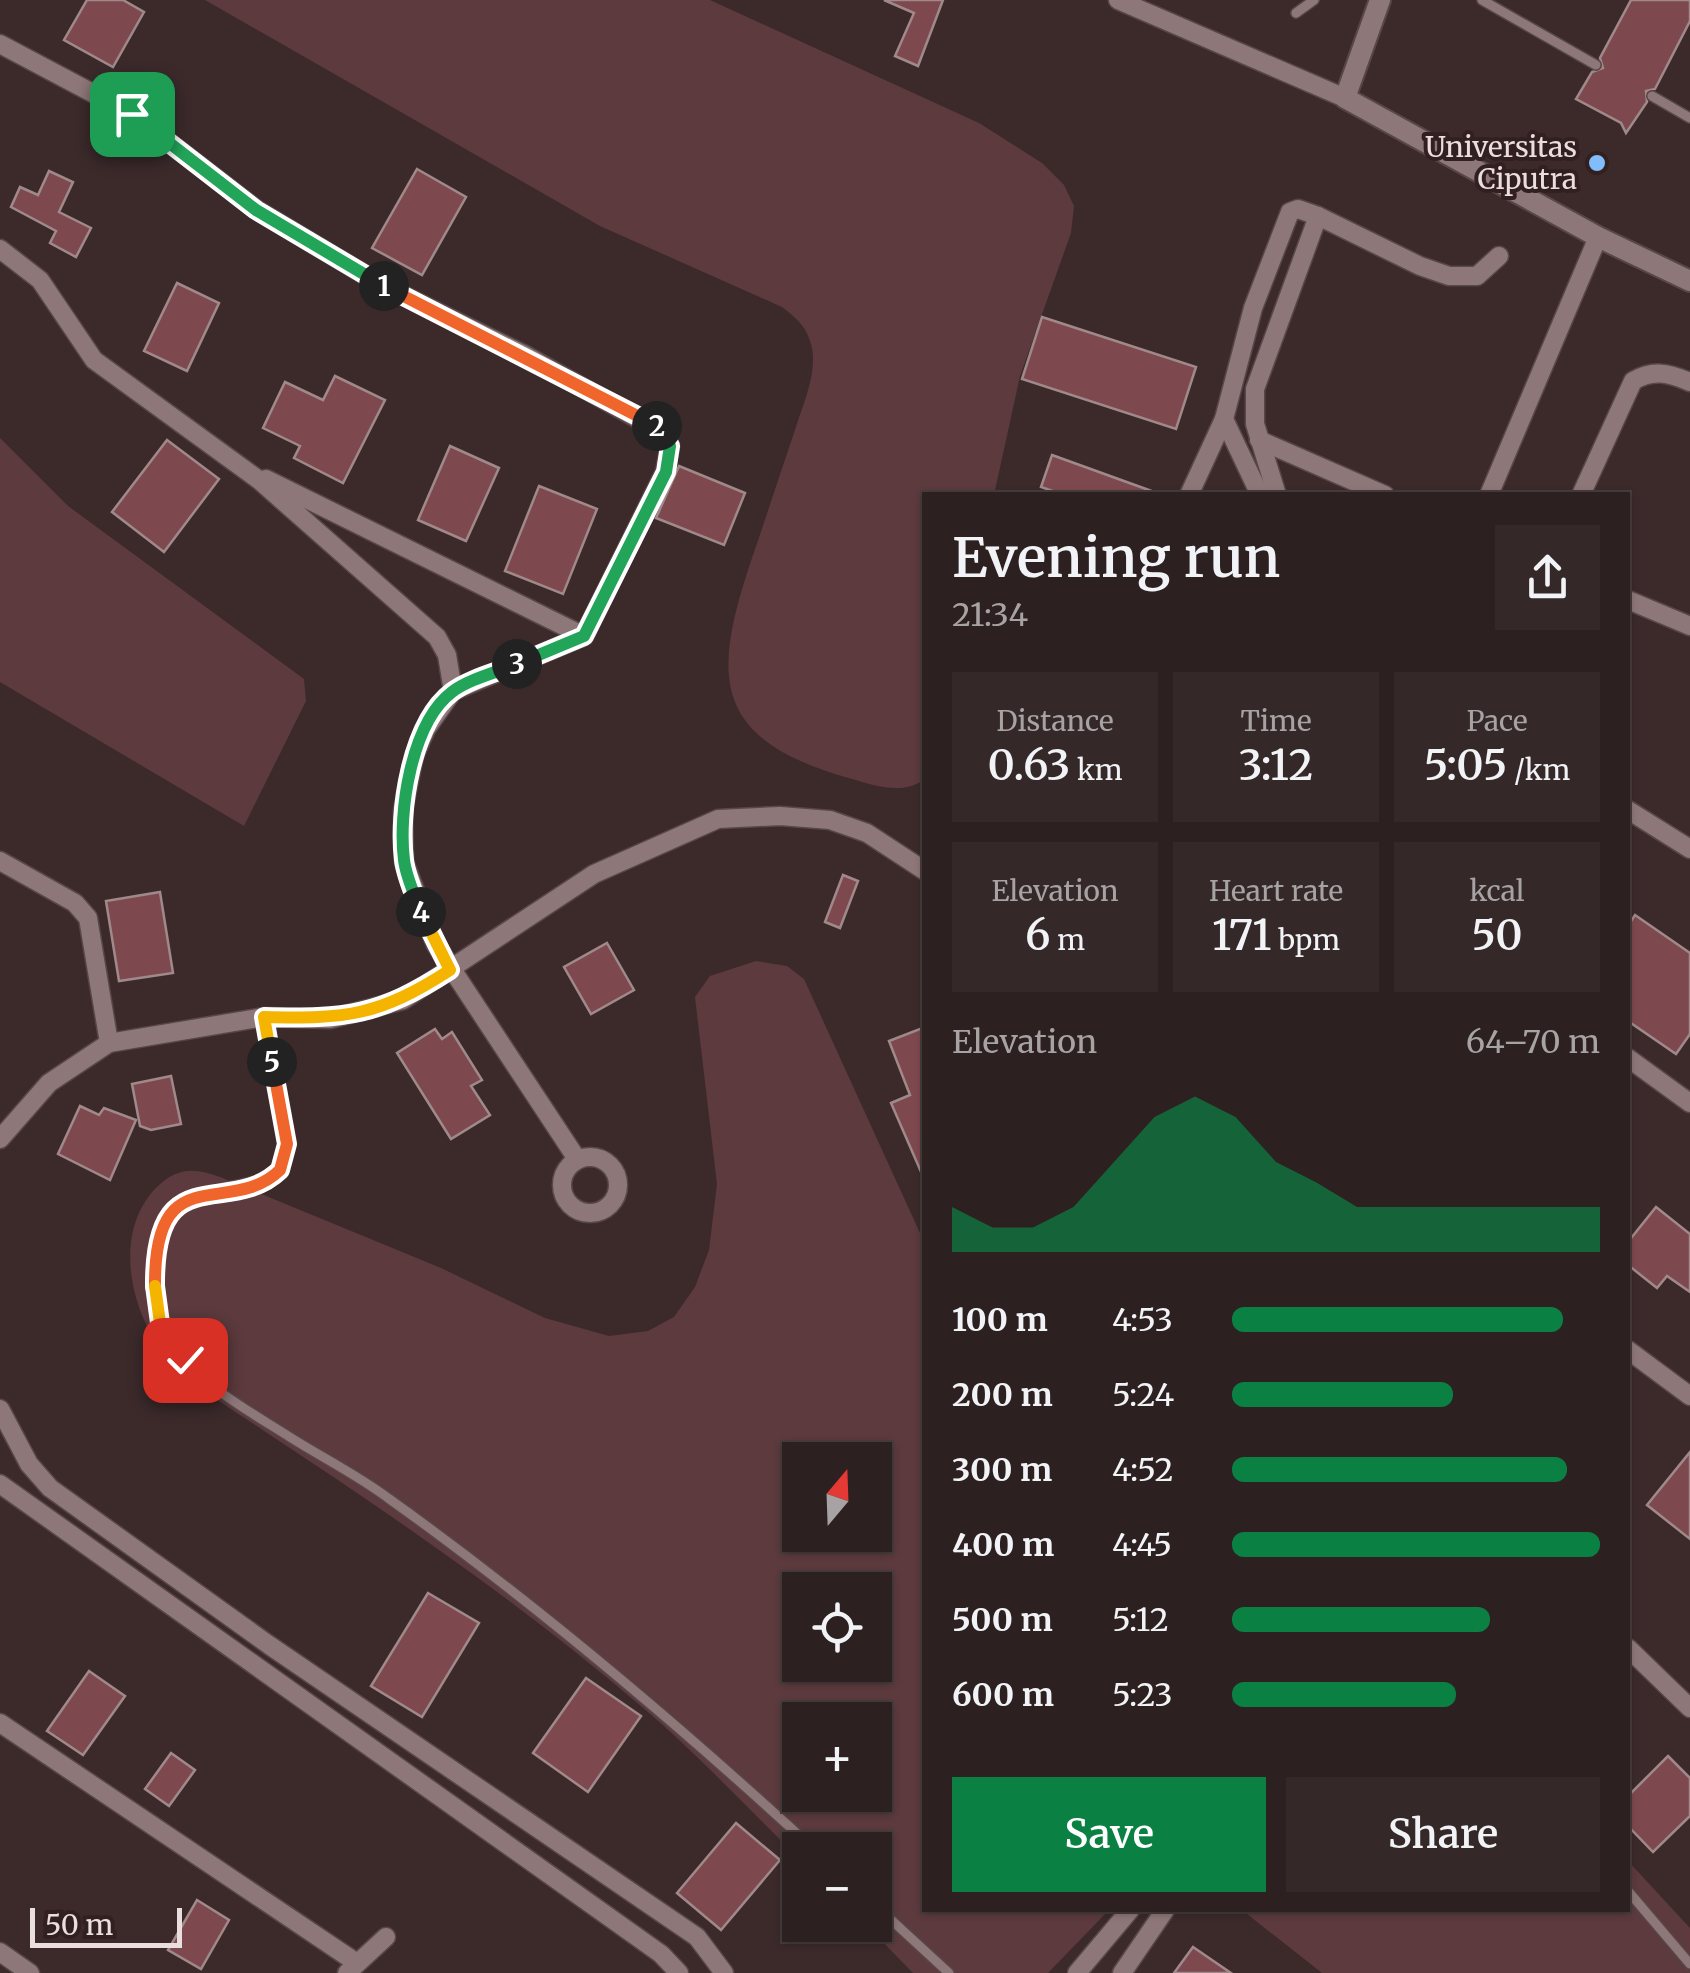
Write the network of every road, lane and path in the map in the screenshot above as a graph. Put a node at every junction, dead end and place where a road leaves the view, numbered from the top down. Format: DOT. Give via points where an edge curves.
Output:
graph roads {
  1 [pos="1118,0"];
  2 [pos="1314,0"];
  3 [pos="1380,0"];
  4 [pos="1482,0"];
  5 [pos="1296,13"];
  6 [pos="0,44"];
  7 [pos="1596,65"];
  8 [pos="1652,96"];
  9 [pos="1345,98"];
  10 [pos="1690,118"];
  11 [pos="1318,216"];
  12 [pos="1598,237"];
  13 [pos="0,249"];
  14 [pos="1498,256"];
  15 [pos="1688,276"];
  16 [pos="1690,382"];
  17 [pos="1224,420"];
  18 [pos="1260,440"];
  19 [pos="259,480"];
  20 [pos="1190,492"];
  21 [pos="1269,492"];
  22 [pos="1379,492"];
  23 [pos="1490,492"];
  24 [pos="1582,492"];
  25 [pos="1630,601"];
  26 [pos="1690,626"];
  27 [pos="584,636"];
  28 [pos="453,692"];
  29 [pos="1630,811"];
  30 [pos="1690,849"];
  31 [pos="0,861"];
  32 [pos="922,869"];
  33 [pos="450,970"];
  34 [pos="264,1017"];
  35 [pos="109,1043"];
  36 [pos="1630,1059"];
  37 [pos="1690,1102"];
  38 [pos="0,1139"];
  39 [pos="577,1159"];
  40 [pos="1630,1351"];
  41 [pos="1690,1396"];
  42 [pos="0,1409"];
  43 [pos="0,1484"];
  44 [pos="1630,1650"];
  45 [pos="1690,1708"];
  46 [pos="0,1723"];
  47 [pos="795,1832"];
  48 [pos="1630,1893"];
  49 [pos="1128,1912"];
  50 [pos="1164,1912"];
  51 [pos="892,1921"];
  52 [pos="386,1937"];
  53 [pos="0,1952"];
  54 [pos="1690,1964"];
  55 [pos="352,1968"];
  56 [pos="30,1973"];
  57 [pos="679,1973"];
  58 [pos="724,1973"];
  59 [pos="949,1973"];
  60 [pos="1077,1973"];
  61 [pos="1122,1973"];
  1 -- 9 [label="street"];
  2 -- 5 [label="lane"];
  3 -- 9 [label="street"];
  4 -- 7 [label="lane"];
  6 -- 27 [label="street" via="132,114 256,210 382,285 658,427 670,446 666,472"];
  8 -- 10 [label="lane"];
  9 -- 12 [label="street"];
  11 -- 14 [label="street" via="1449,276 1477,276"];
  11 -- 17 [label="street" via="1298,209 1288,214 1253,308"];
  11 -- 18 [label="street" via="1261,365 1254,409"];
  12 -- 15 [label="street"];
  12 -- 23 [label="street"];
  13 -- 19 [label="street" via="40,280 94,360"];
  16 -- 24 [label="street" via="1665,373 1633,381"];
  17 -- 20 [label="street"];
  17 -- 21 [label="street"];
  18 -- 21 [label="street"];
  18 -- 22 [label="street"];
  19 -- 27 [label="street" via="280,484"];
  19 -- 28 [label="street" via="437,637"];
  25 -- 26 [label="street"];
  27 -- 28 [label="street"];
  28 -- 33 [label="street" via="414,756 403,810 404,862"];
  29 -- 30 [label="street"];
  31 -- 35 [label="street" via="75,903 88,918"];
  32 -- 33 [label="street" via="867,833 830,820 718,820 594,874"];
  33 -- 34 [label="street" via="404,1000 374,1010 330,1019"];
  33 -- 39 [label="street"];
  34 -- 35 [label="street"];
  34 -- 47 [label="lane" via="287,1144 284,1161 274,1175 192,1198 172,1214 154,1266 168,1340 248,1410 387,1496 661,1709"];
  35 -- 38 [label="street" via="49,1083"];
  36 -- 37 [label="street"];
  40 -- 41 [label="street"];
  42 -- 58 [label="street" via="36,1473 65,1500 696,1937"];
  43 -- 57 [label="street" via="378,1750"];
  44 -- 45 [label="street"];
  46 -- 55 [label="street"];
  48 -- 54 [label="lane"];
  49 -- 60 [label="street"];
  50 -- 61 [label="street"];
  51 -- 59 [label="lane"];
  52 -- 55 [label="street"];
  53 -- 56 [label="street"];
}
